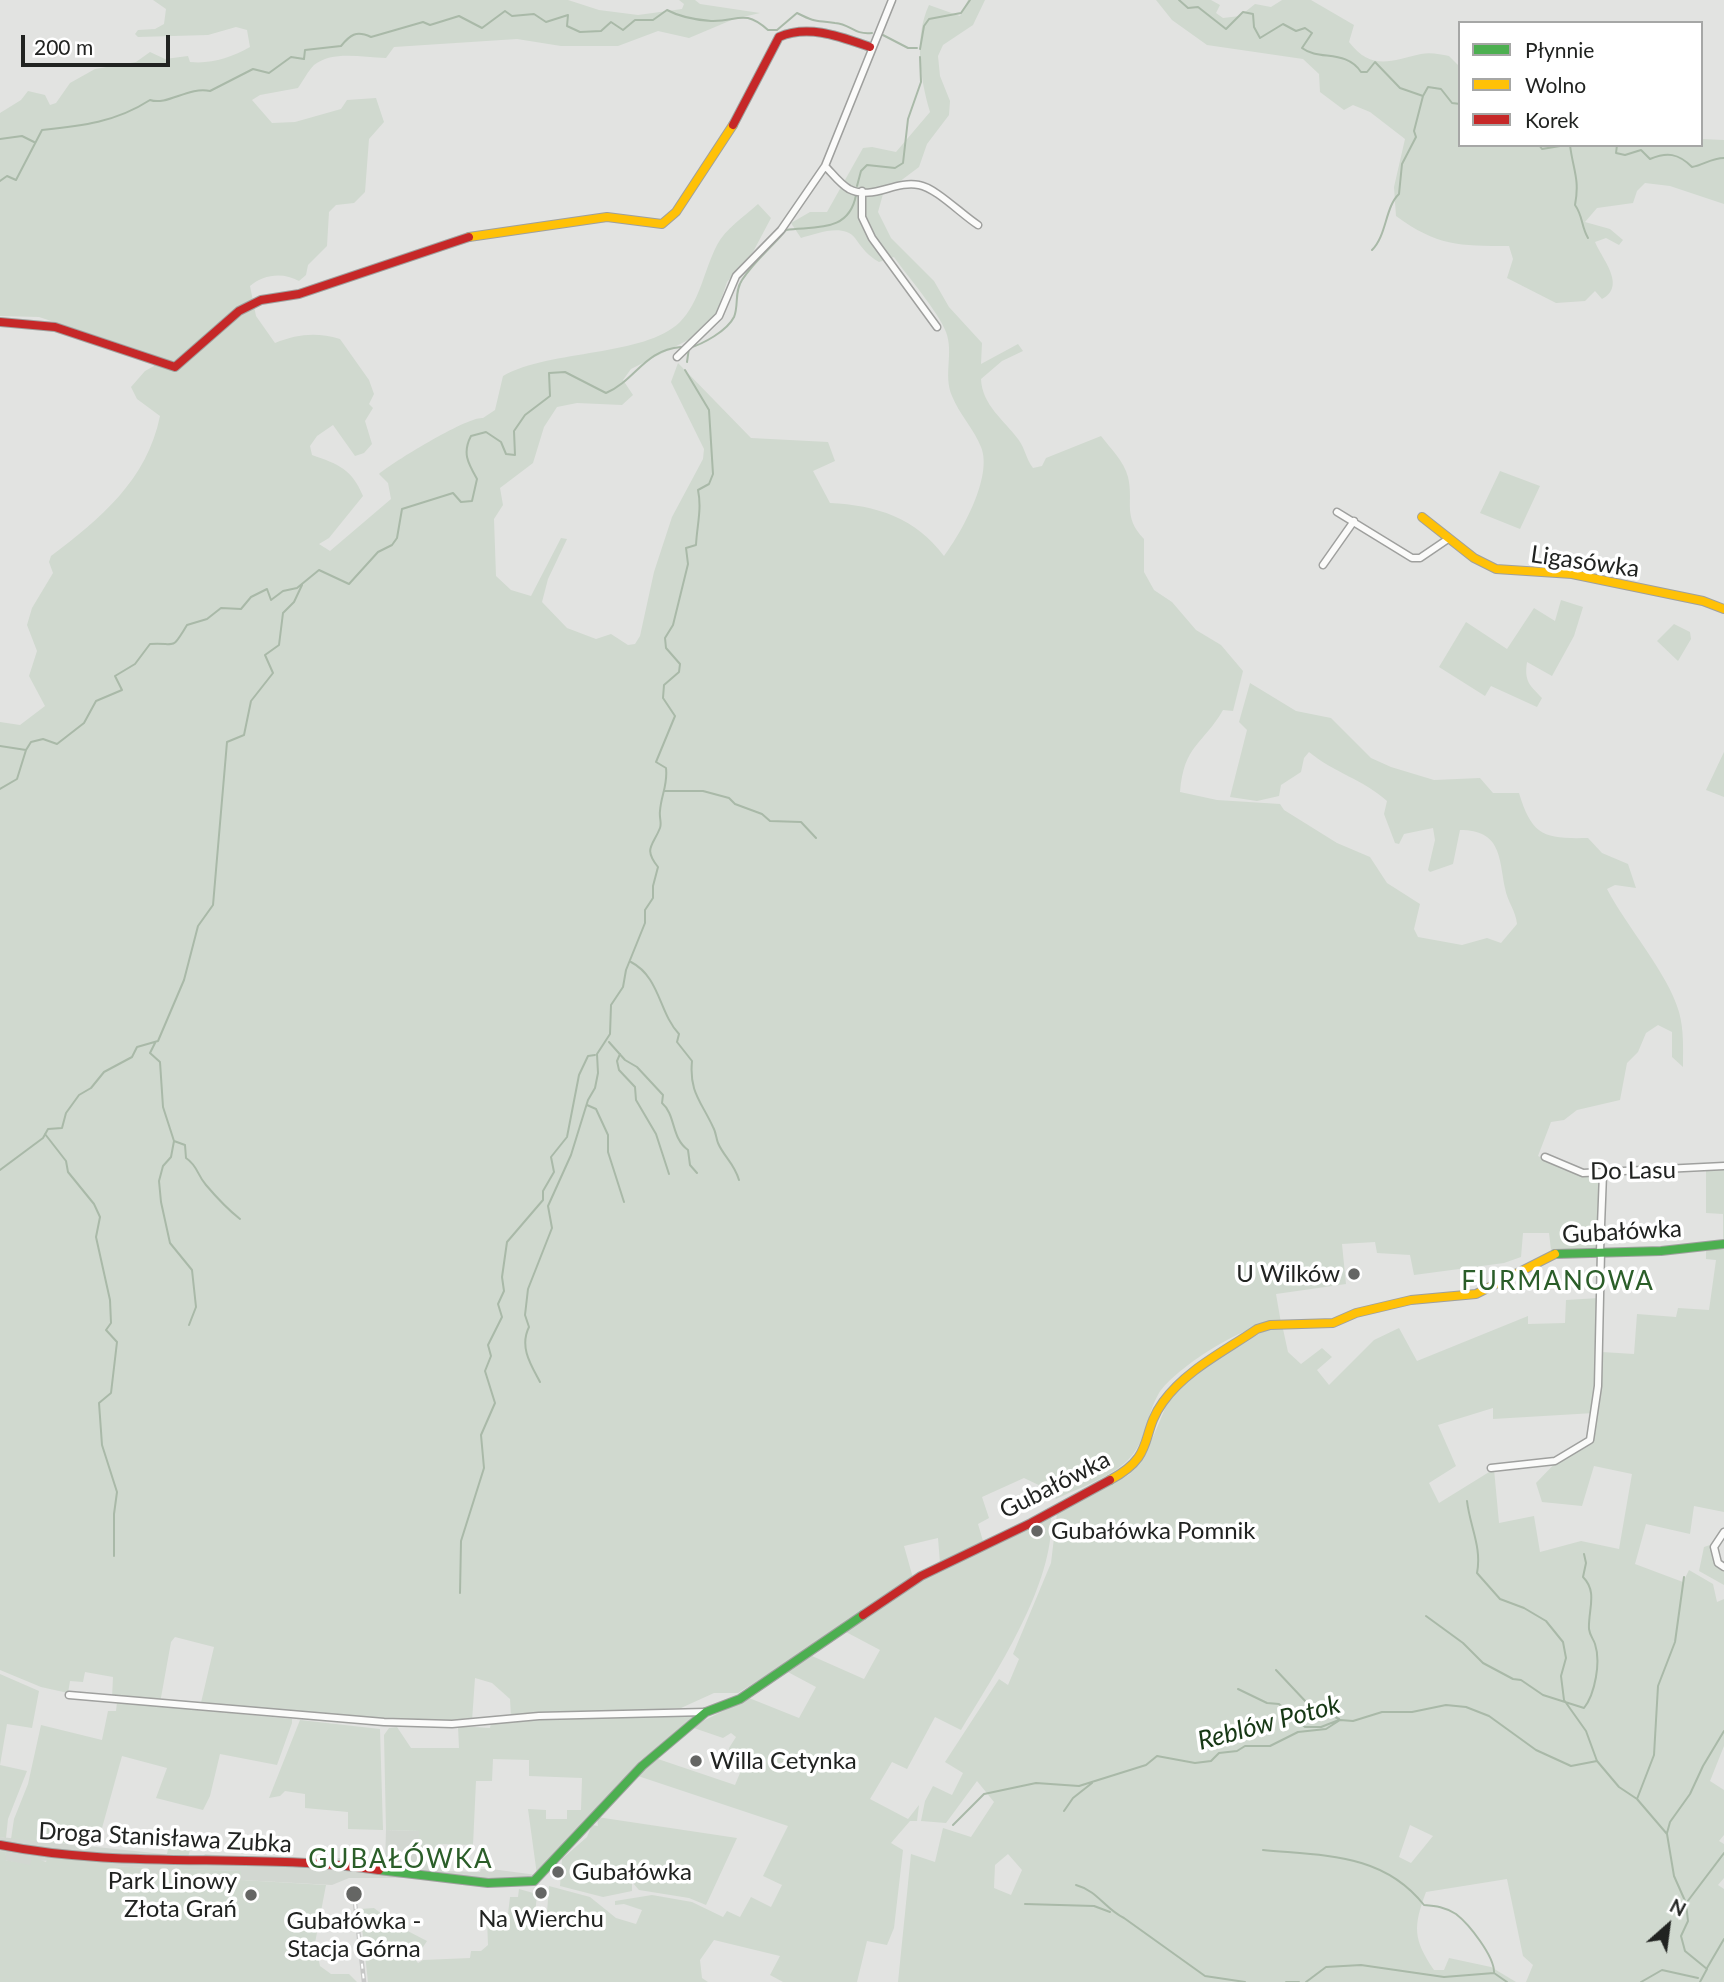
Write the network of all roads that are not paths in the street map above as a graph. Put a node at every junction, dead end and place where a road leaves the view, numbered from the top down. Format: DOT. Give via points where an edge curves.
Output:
graph roads {
  1 [pos="892,0"];
  2 [pos="870,47"];
  3 [pos="825,166"];
  4 [pos="862,191"];
  5 [pos="978,225"];
  6 [pos="0,322"];
  7 [pos="937,327"];
  8 [pos="677,357"];
  9 [pos="1337,512"];
  10 [pos="1422,517"];
  11 [pos="1354,521"];
  12 [pos="1448,538"];
  13 [pos="1323,565"];
  14 [pos="1724,609"];
  15 [pos="1545,1157"];
  16 [pos="1724,1166"];
  17 [pos="1603,1174"];
  18 [pos="1724,1244"];
  19 [pos="1600,1251"];
  20 [pos="1491,1468"];
  21 [pos="1724,1532"];
  22 [pos="1724,1567"];
  23 [pos="69,1695"];
  24 [pos="706,1712"];
  25 [pos="593,1817"];
  26 [pos="0,1845"];
  1 -- 2 [label="street"];
  2 -- 3 [label="street"];
  2 -- 6 [label="street" via="811,32 779,37 721,149 672,218 662,224 607,217 481,233 299,294 261,300 239,311 175,367 55,327"];
  3 -- 4 [label="street" via="850,189"];
  3 -- 8 [label="street" via="774,238 736,276 719,316"];
  4 -- 5 [label="street" via="873,193 895,184 919,185"];
  4 -- 7 [label="street" via="862,217 872,238"];
  9 -- 11 [label="street"];
  10 -- 12 [label="street, Ligasówka"];
  11 -- 12 [label="street" via="1412,558 1423,556"];
  11 -- 13 [label="street"];
  12 -- 14 [label="street, Ligasówka" via="1496,569 1572,575"];
  15 -- 17 [label="street, Do Lasu" via="1572,1171"];
  16 -- 17 [label="street, Do Lasu"];
  17 -- 19 [label="street"];
  18 -- 19 [label="street, Gubałówka"];
  19 -- 20 [label="street" via="1600,1359 1590,1440 1555,1461"];
  19 -- 24 [label="street, Gubałówka" via="1556,1253 1476,1294 1411,1300 1333,1323 1257,1329 1184,1378 1161,1404 1146,1449 1127,1471 921,1576 740,1699"];
  21 -- 22 [label="street" via="1714,1547 1718,1563"];
  23 -- 24 [label="street, Gubałówka" via="411,1723"];
  24 -- 25 [label="street, Gubałówka" via="642,1766"];
  25 -- 26 [label="street, Droga Stanisława Zubka" via="534,1881 521,1883 336,1864 65,1856"];
}
